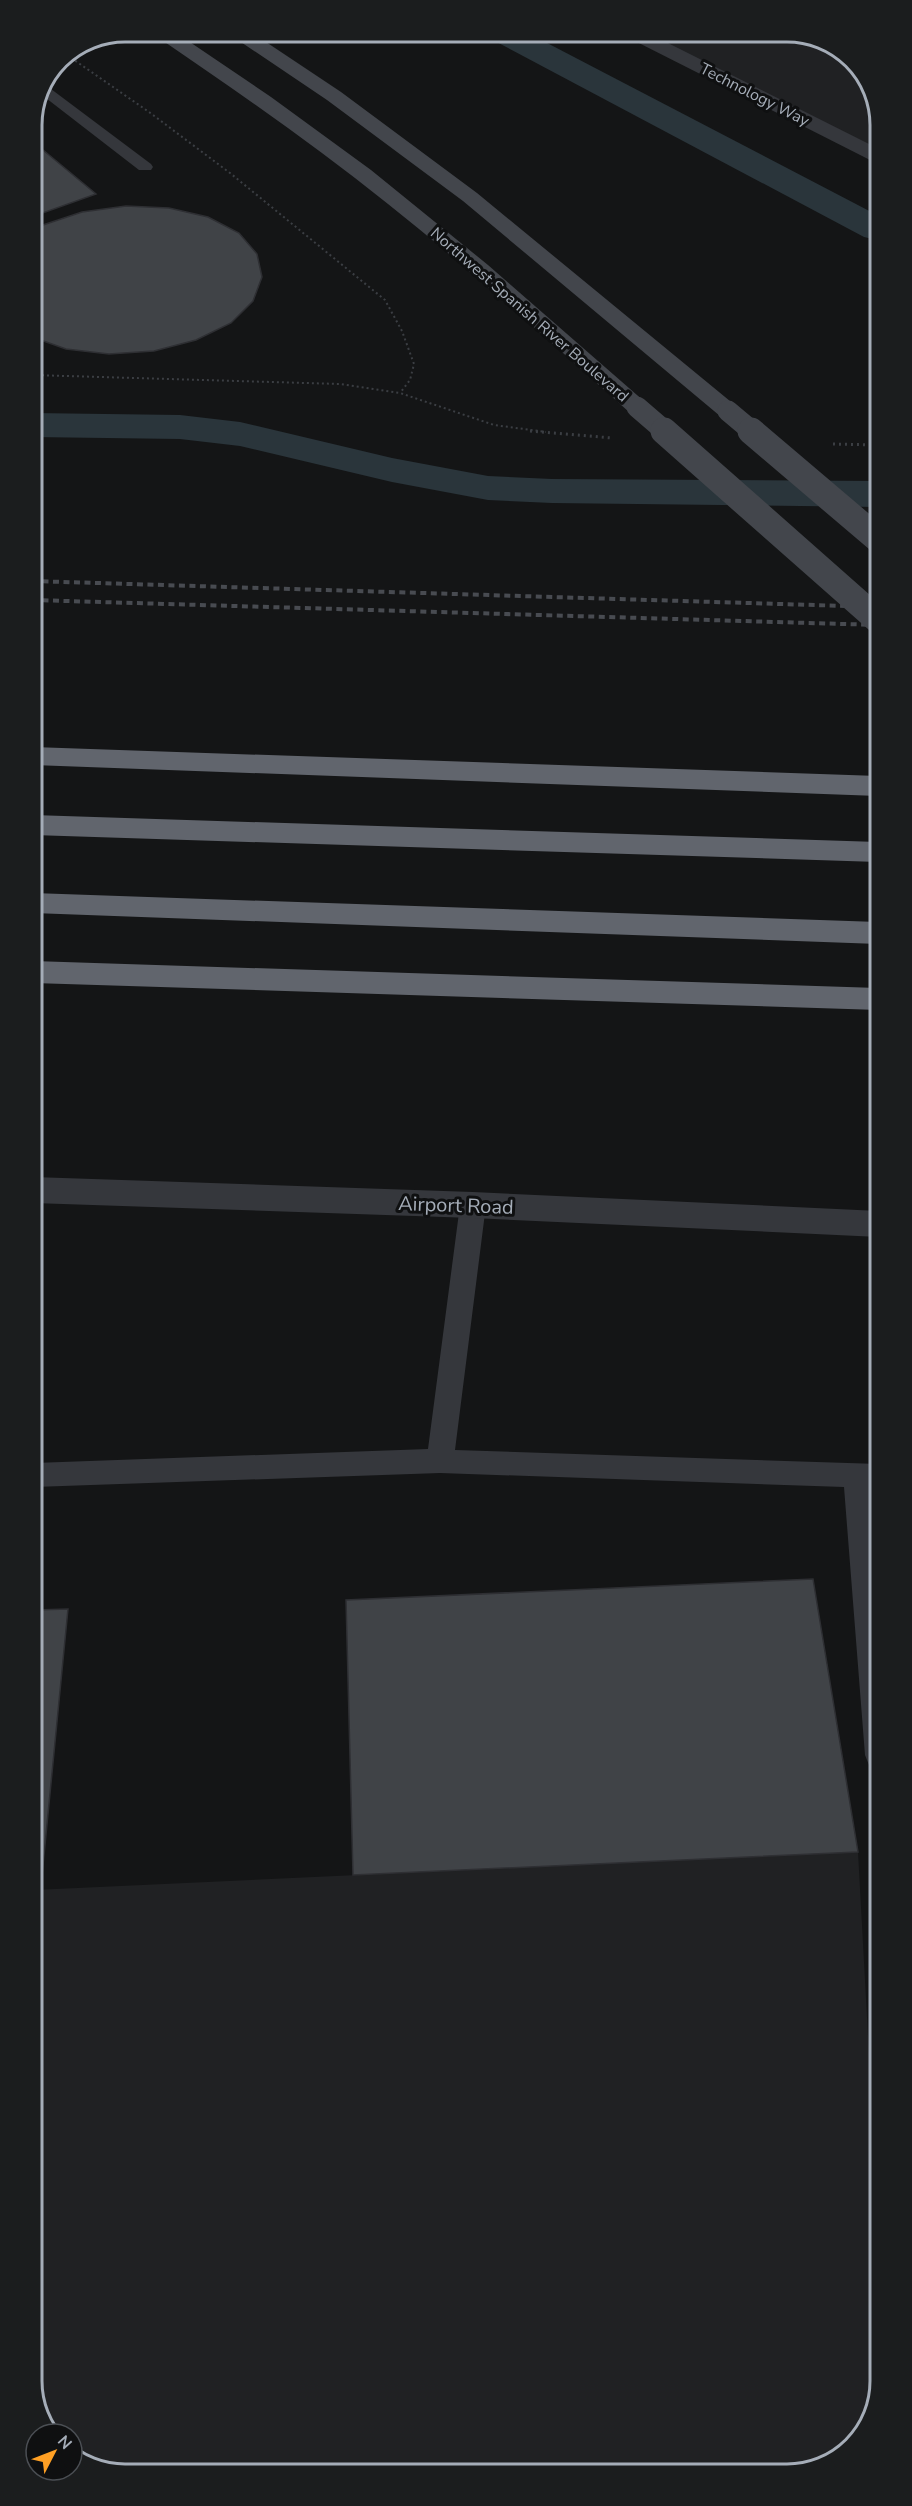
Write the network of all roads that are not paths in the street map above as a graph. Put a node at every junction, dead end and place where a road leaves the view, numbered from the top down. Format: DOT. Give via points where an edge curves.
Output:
graph roads {
  1 [pos="177,42"];
  2 [pos="254,42"];
  3 [pos="652,42"];
  4 [pos="49,93"];
  5 [pos="870,152"];
  6 [pos="145,167"];
  7 [pos="870,532"];
  8 [pos="870,613"];
  9 [pos="42,756"];
  10 [pos="870,786"];
  11 [pos="42,825"];
  12 [pos="870,852"];
  13 [pos="42,903"];
  14 [pos="870,933"];
  15 [pos="42,972"];
  16 [pos="870,999"];
  17 [pos="42,1190"];
  18 [pos="473,1205"];
  19 [pos="870,1224"];
  20 [pos="440,1461"];
  21 [pos="42,1475"];
  22 [pos="868,1476"];
  23 [pos="870,1522"];
  1 -- 8 [label="main road, Northwest Spanish River Boulevard, bridge" via="294,123 426,224"];
  2 -- 7 [label="main road, bridge" via="470,197"];
  3 -- 5 [label="street, Technology Way"];
  4 -- 6 [label="lane"];
  9 -- 10 [label="highway"];
  11 -- 12 [label="highway"];
  13 -- 14 [label="highway"];
  15 -- 16 [label="highway"];
  17 -- 18 [label="street, Airport Road"];
  18 -- 19 [label="street, Airport Road"];
  18 -- 20 [label="lane"];
  20 -- 21 [label="lane"];
  20 -- 22 [label="lane"];
  22 -- 23 [label="lane"];
}
